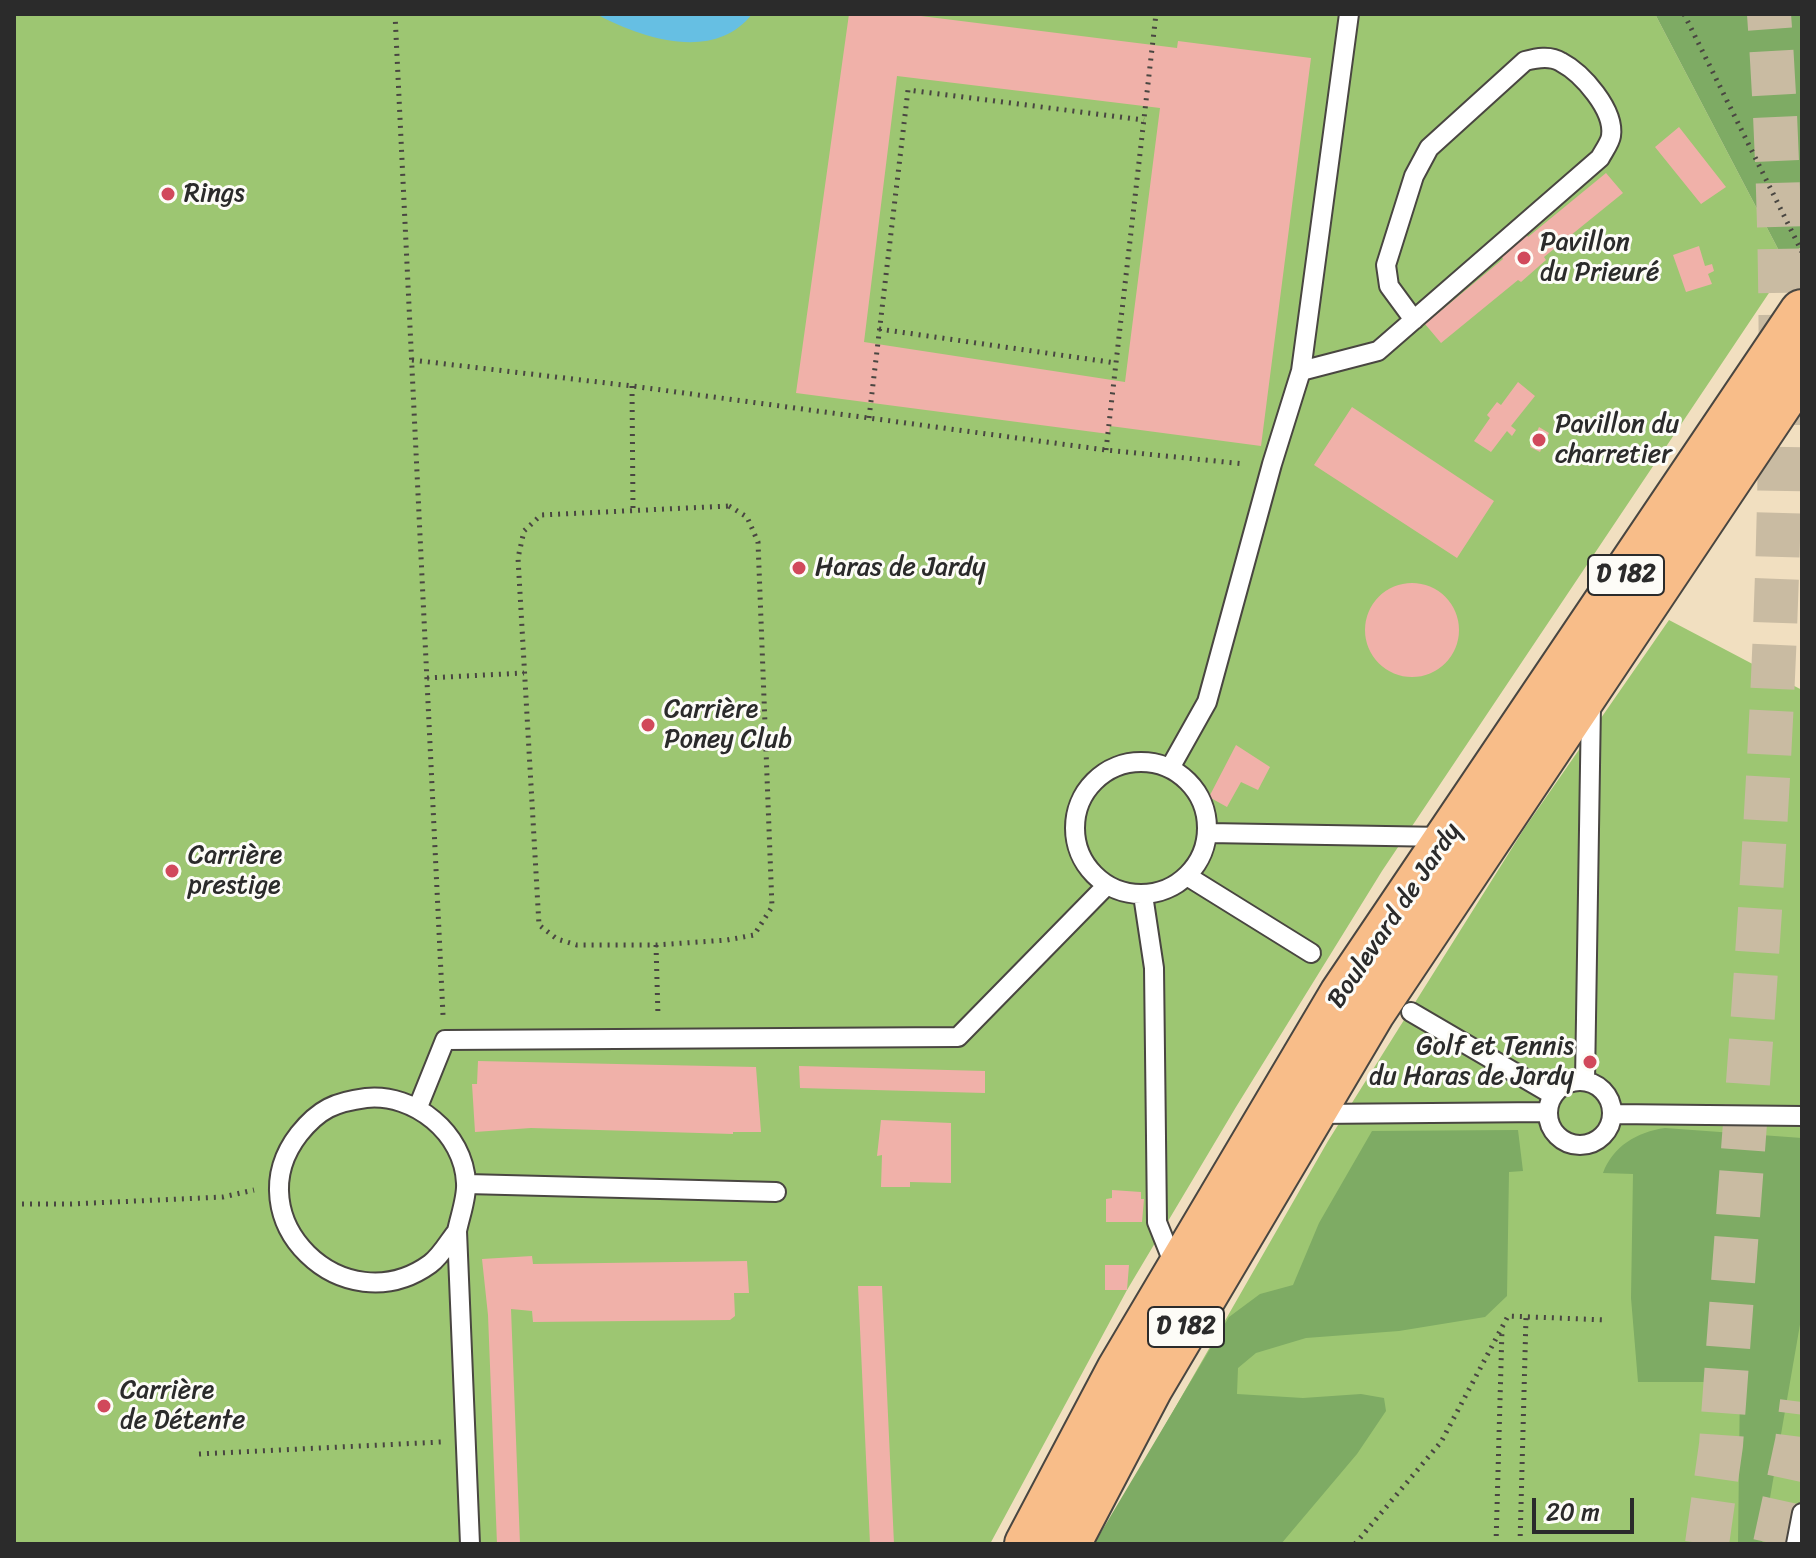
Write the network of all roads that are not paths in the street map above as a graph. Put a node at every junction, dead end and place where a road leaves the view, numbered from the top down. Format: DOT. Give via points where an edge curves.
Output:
graph roads {
  1 [pos="1349,14"];
  2 [pos="1802,312"];
  3 [pos="1414,320"];
  4 [pos="1802,370"];
  5 [pos="1301,371"];
  6 [pos="1591,688"];
  7 [pos="1170,768"];
  8 [pos="1208,833"];
  9 [pos="1448,837"];
  10 [pos="1187,876"];
  11 [pos="1107,885"];
  12 [pos="1143,895"];
  13 [pos="1311,953"];
  14 [pos="1411,1012"];
  15 [pos="1585,1081"];
  16 [pos="1550,1103"];
  17 [pos="418,1107"];
  18 [pos="1312,1114"];
  19 [pos="1613,1114"];
  20 [pos="1802,1116"];
  21 [pos="467,1184"];
  22 [pos="776,1192"];
  23 [pos="457,1231"];
  24 [pos="1177,1272"];
  25 [pos="1802,1513"];
  26 [pos="470,1544"];
  27 [pos="1027,1544"];
  28 [pos="1068,1544"];
  29 [pos="1796,1544"];
  1 -- 5 [label="lane"];
  2 -- 9 [label="main road, Boulevard de Jardy / D 182"];
  3 -- 3 [label="lane" via="1600,158 1611,137 1608,116 1597,94 1560,61 1525,61 1429,148 1414,176 1386,265 1389,286"];
  3 -- 5 [label="lane" via="1378,351"];
  4 -- 6 [label="main road, Boulevard de Jardy / D 182"];
  5 -- 7 [label="lane" via="1207,702"];
  6 -- 15 [label="lane"];
  6 -- 18 [label="main road, Boulevard de Jardy / D 182" via="1372,1013"];
  7 -- 8 [label="lane" via="1199,796"];
  7 -- 11 [label="lane" via="1148,762 1120,765 1100,775 1081,798 1074,826 1078,850 1089,871"];
  8 -- 9 [label="lane"];
  8 -- 10 [label="lane" via="1201,858"];
  9 -- 24 [label="main road, Boulevard de Jardy / D 182" via="1342,994"];
  10 -- 12 [label="lane" via="1164,891"];
  10 -- 13 [label="lane"];
  11 -- 12 [label="lane"];
  11 -- 17 [label="lane" via="958,1037 445,1040"];
  12 -- 24 [label="lane" via="1154,968 1157,1222"];
  14 -- 16 [label="lane"];
  15 -- 16 [label="lane" via="1567,1083"];
  15 -- 19 [label="lane" via="1600,1087"];
  16 -- 18 [label="lane"];
  16 -- 19 [label="lane" via="1553,1132 1569,1144 1589,1145 1606,1133"];
  17 -- 21 [label="lane" via="446,1131 462,1159"];
  17 -- 23 [label="lane" via="383,1096 342,1101 314,1116 288,1148 279,1184 284,1220 299,1249 340,1277 372,1283 403,1278 432,1262"];
  18 -- 28 [label="main road, Boulevard de Jardy / D 182" via="1150,1388"];
  19 -- 20 [label="lane"];
  21 -- 22 [label="lane"];
  21 -- 23 [label="lane"];
  23 -- 26 [label="lane"];
  24 -- 27 [label="main road, Boulevard de Jardy / D 182"];
  25 -- 29 [label="lane"];
}
